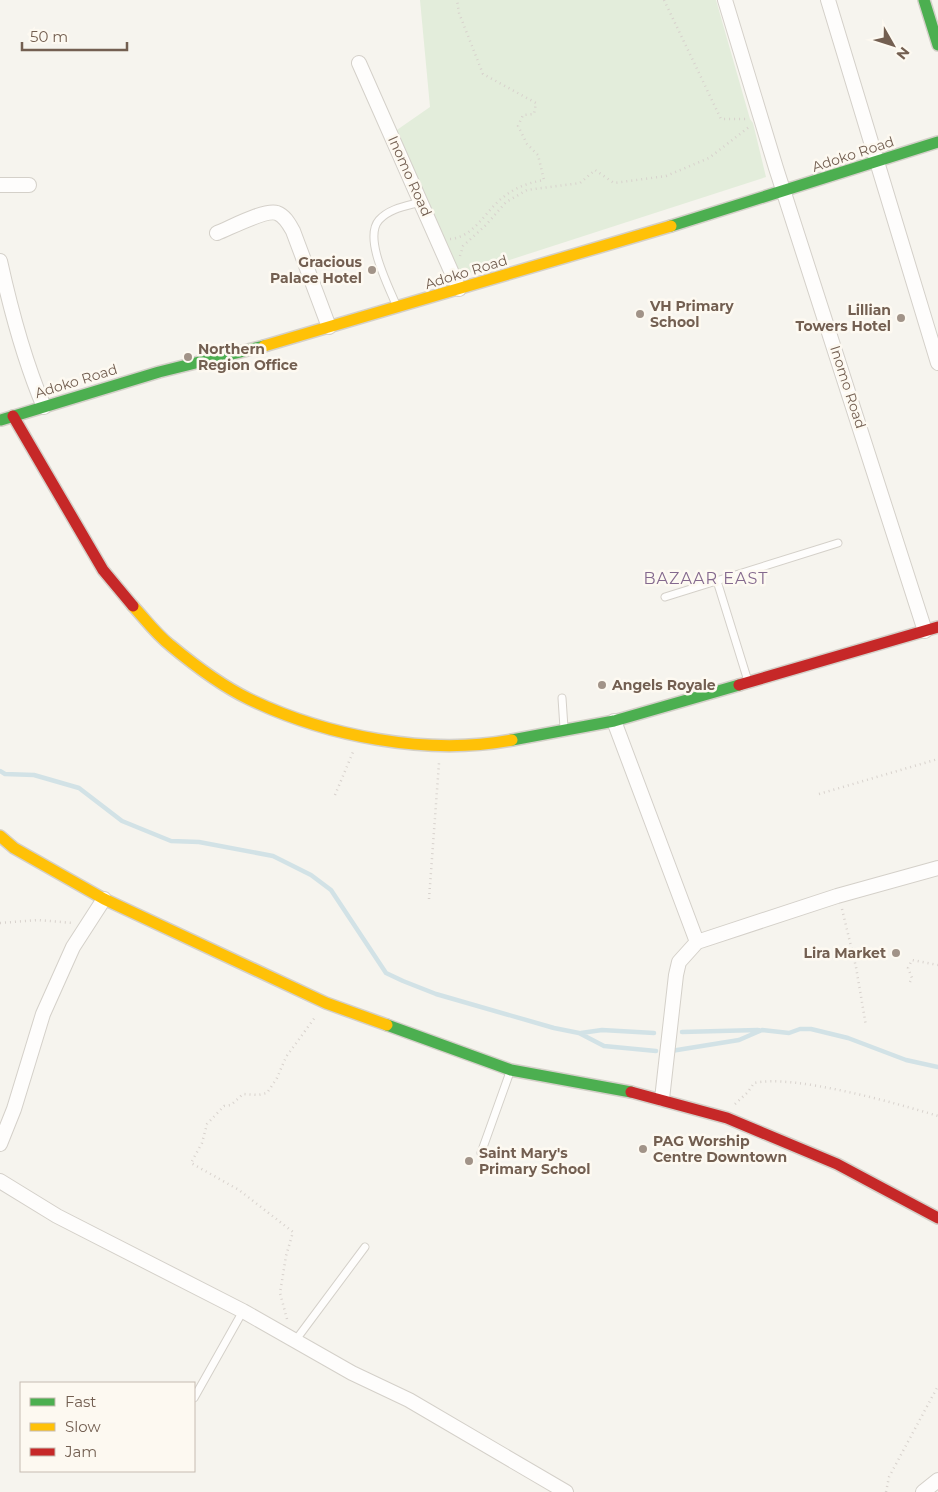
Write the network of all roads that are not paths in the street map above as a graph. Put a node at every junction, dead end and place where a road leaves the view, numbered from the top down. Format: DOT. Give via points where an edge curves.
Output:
graph roads {
  1 [pos="725,0"];
  2 [pos="828,0"];
  3 [pos="924,0"];
  4 [pos="938,45"];
  5 [pos="360,63"];
  6 [pos="938,142"];
  7 [pos="876,162"];
  8 [pos="0,185"];
  9 [pos="29,185"];
  10 [pos="784,192"];
  11 [pos="422,202"];
  12 [pos="217,233"];
  13 [pos="1,266"];
  14 [pos="460,289"];
  15 [pos="397,308"];
  16 [pos="329,327"];
  17 [pos="938,363"];
  18 [pos="44,407"];
  19 [pos="13,416"];
  20 [pos="0,421"];
  21 [pos="838,543"];
  22 [pos="717,580"];
  23 [pos="665,597"];
  24 [pos="931,629"];
  25 [pos="748,682"];
  26 [pos="562,698"];
  27 [pos="614,721"];
  28 [pos="565,731"];
  29 [pos="0,836"];
  30 [pos="938,868"];
  31 [pos="104,899"];
  32 [pos="697,942"];
  33 [pos="511,1070"];
  34 [pos="662,1099"];
  35 [pos="0,1144"];
  36 [pos="481,1153"];
  37 [pos="0,1181"];
  38 [pos="938,1218"];
  39 [pos="365,1247"];
  40 [pos="243,1311"];
  41 [pos="298,1337"];
  42 [pos="195,1396"];
  43 [pos="938,1480"];
  44 [pos="566,1492"];
  45 [pos="923,1492"];
  1 -- 10 [label="street, Inomo Road"];
  2 -- 7 [label="street"];
  3 -- 4 [label="street"];
  5 -- 11 [label="street, Inomo Road"];
  6 -- 7 [label="street, Adoko Road"];
  7 -- 10 [label="street, Adoko Road"];
  7 -- 17 [label="street"];
  8 -- 9 [label="street"];
  10 -- 14 [label="street, Adoko Road"];
  10 -- 24 [label="street, Inomo Road"];
  11 -- 14 [label="street, Inomo Road"];
  11 -- 15 [label="lane" via="394,209 378,221 373,240"];
  12 -- 16 [label="street" via="268,212 286,220"];
  13 -- 18 [label="street" via="30,375"];
  14 -- 15 [label="street, Adoko Road"];
  15 -- 16 [label="street, Adoko Road"];
  16 -- 18 [label="street, Adoko Road" via="222,358 158,372"];
  18 -- 19 [label="street, Adoko Road"];
  19 -- 20 [label="street, Adoko Road"];
  19 -- 28 [label="street" via="103,570 141,618 206,674 247,698 299,719 358,736 440,747 482,746"];
  21 -- 22 [label="lane"];
  22 -- 23 [label="lane"];
  22 -- 25 [label="lane"];
  24 -- 25 [label="street"];
  25 -- 27 [label="street"];
  26 -- 28 [label="lane"];
  27 -- 28 [label="street"];
  27 -- 32 [label="street"];
  29 -- 31 [label="street" via="14,848"];
  30 -- 32 [label="street" via="837,896"];
  31 -- 33 [label="street" via="326,1003"];
  31 -- 35 [label="street" via="74,947 34,1037 14,1109"];
  32 -- 34 [label="street" via="680,962 676,975"];
  33 -- 34 [label="street"];
  33 -- 36 [label="lane"];
  34 -- 38 [label="street" via="727,1118 837,1164"];
  37 -- 40 [label="street" via="57,1216"];
  39 -- 41 [label="lane"];
  40 -- 41 [label="street"];
  40 -- 42 [label="lane"];
  41 -- 44 [label="street" via="352,1373 409,1400"];
  43 -- 45 [label="street"];
}
